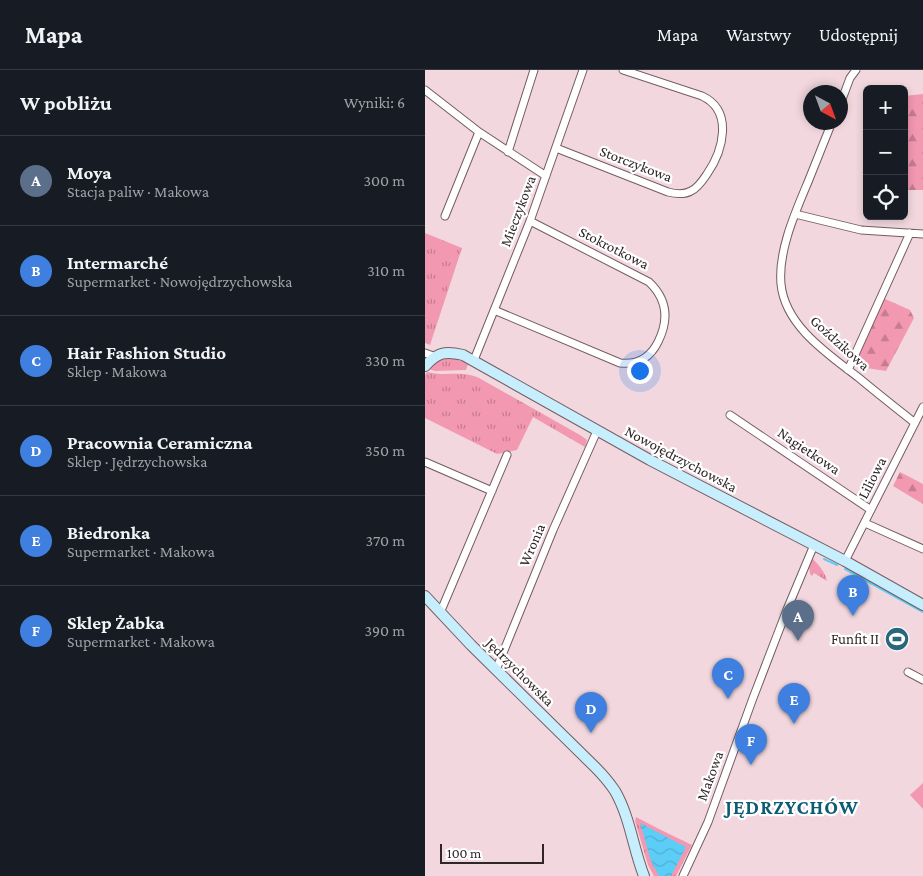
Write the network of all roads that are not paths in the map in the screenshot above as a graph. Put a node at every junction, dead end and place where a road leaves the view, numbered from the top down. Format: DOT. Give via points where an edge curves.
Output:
graph roads {
  1 [pos="534,70"];
  2 [pos="583,70"];
  3 [pos="623,70"];
  4 [pos="855,70"];
  5 [pos="847,85"];
  6 [pos="425,90"];
  7 [pos="829,130"];
  8 [pos="479,132"];
  9 [pos="556,148"];
  10 [pos="508,152"];
  11 [pos="546,176"];
  12 [pos="795,214"];
  13 [pos="445,216"];
  14 [pos="530,221"];
  15 [pos="910,233"];
  16 [pos="923,234"];
  17 [pos="494,310"];
  18 [pos="425,353"];
  19 [pos="436,357"];
  20 [pos="474,360"];
  21 [pos="425,366"];
  22 [pos="848,370"];
  23 [pos="923,407"];
  24 [pos="730,415"];
  25 [pos="915,423"];
  26 [pos="597,431"];
  27 [pos="507,455"];
  28 [pos="425,462"];
  29 [pos="492,491"];
  30 [pos="871,510"];
  31 [pos="865,524"];
  32 [pos="814,545"];
  33 [pos="923,549"];
  34 [pos="845,561"];
  35 [pos="425,596"];
  36 [pos="923,605"];
  37 [pos="440,613"];
  38 [pos="496,670"];
  39 [pos="907,672"];
  40 [pos="923,680"];
  41 [pos="643,876"];
  42 [pos="683,876"];
  1 -- 10 [label="street"];
  2 -- 9 [label="street, Mieczykowa"];
  3 -- 9 [label="street, Storczykowa" via="702,96 717,108 722,125 719,150 712,167 698,186 685,194 669,192"];
  4 -- 5 [label="street"];
  6 -- 8 [label="street"];
  7 -- 12 [label="street, Goździkowa"];
  8 -- 10 [label="street"];
  8 -- 13 [label="street"];
  9 -- 11 [label="street, Mieczykowa"];
  10 -- 11 [label="street"];
  11 -- 14 [label="street, Mieczykowa"];
  12 -- 15 [label="street" via="861,230"];
  12 -- 22 [label="street, Goździkowa" via="782,259 783,296 794,319 809,338"];
  14 -- 17 [label="street, Mieczykowa"];
  14 -- 17 [label="street, Stokrotkowa" via="649,282 664,305 666,319 663,332 647,357 623,364"];
  15 -- 16 [label="street"];
  15 -- 22 [label="street"];
  17 -- 20 [label="street, Mieczykowa"];
  18 -- 19 [label="street, Nowojędrzychowska"];
  19 -- 20 [label="street, Nowojędrzychowska" via="454,353"];
  19 -- 21 [label="street"];
  20 -- 26 [label="street, Nowojędrzychowska"];
  22 -- 25 [label="street, Goździkowa"];
  23 -- 25 [label="street, Liliowa"];
  24 -- 30 [label="street, Nagietkowa"];
  25 -- 30 [label="street, Liliowa"];
  26 -- 32 [label="street, Nowojędrzychowska"];
  26 -- 38 [label="street, Wronia"];
  27 -- 29 [label="street"];
  28 -- 29 [label="street"];
  29 -- 37 [label="street"];
  30 -- 31 [label="street, Liliowa"];
  31 -- 33 [label="street"];
  31 -- 34 [label="street, Liliowa"];
  32 -- 34 [label="street, Nowojędrzychowska"];
  32 -- 42 [label="street, Makowa" via="708,822"];
  34 -- 36 [label="street, Nowojędrzychowska"];
  35 -- 37 [label="street, Jędrzychowska"];
  37 -- 38 [label="street, Jędrzychowska"];
  38 -- 41 [label="street, Jędrzychowska" via="609,783 624,812"];
  39 -- 40 [label="street"];
}
